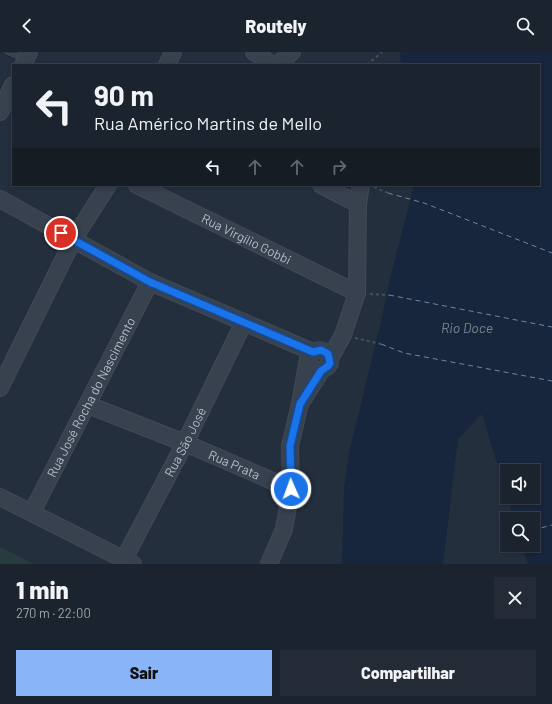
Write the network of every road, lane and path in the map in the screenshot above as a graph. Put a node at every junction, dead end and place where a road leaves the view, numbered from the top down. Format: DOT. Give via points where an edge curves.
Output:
graph roads {
  1 [pos="30,52"];
  2 [pos="173,52"];
  3 [pos="254,52"];
  4 [pos="292,52"];
  5 [pos="382,52"];
  6 [pos="24,64"];
  7 [pos="167,64"];
  8 [pos="271,64"];
  9 [pos="278,64"];
  10 [pos="368,64"];
  11 [pos="12,87"];
  12 [pos="0,112"];
  13 [pos="107,186"];
  14 [pos="139,186"];
  15 [pos="323,186"];
  16 [pos="361,186"];
  17 [pos="372,186"];
  18 [pos="388,193"];
  19 [pos="0,199"];
  20 [pos="358,204"];
  21 [pos="73,240"];
  22 [pos="150,282"];
  23 [pos="357,293"];
  24 [pos="389,295"];
  25 [pos="244,322"];
  26 [pos="343,335"];
  27 [pos="381,344"];
  28 [pos="310,355"];
  29 [pos="325,365"];
  30 [pos="0,388"];
  31 [pos="300,404"];
  32 [pos="88,405"];
  33 [pos="185,443"];
  34 [pos="291,489"];
  35 [pos="0,497"];
  36 [pos="32,512"];
  37 [pos="128,562"];
  38 [pos="269,564"];
  1 -- 6 [label="street"];
  2 -- 7 [label="street"];
  3 -- 8 [label="street"];
  4 -- 9 [label="street"];
  5 -- 10 [label="path"];
  11 -- 12 [label="street"];
  13 -- 21 [label="street"];
  14 -- 23 [label="street, Rua Virgílio Gobbi"];
  15 -- 20 [label="street"];
  16 -- 20 [label="street"];
  17 -- 18 [label="path"];
  19 -- 21 [label="street"];
  20 -- 23 [label="street"];
  21 -- 22 [label="street"];
  21 -- 30 [label="street"];
  22 -- 25 [label="street"];
  22 -- 32 [label="street, Rua José Rocha do Nascimento"];
  23 -- 24 [label="path"];
  23 -- 26 [label="street"];
  25 -- 28 [label="street"];
  25 -- 33 [label="street, Rua São José"];
  26 -- 27 [label="path"];
  26 -- 29 [label="street"];
  28 -- 29 [label="street" via="321,350 328,354"];
  28 -- 31 [label="street"];
  29 -- 31 [label="street"];
  31 -- 34 [label="street" via="290,446"];
  32 -- 33 [label="street, Rua Prata"];
  32 -- 36 [label="street, Rua José Rocha do Nascimento"];
  33 -- 34 [label="street, Rua Prata"];
  33 -- 37 [label="street, Rua São José"];
  34 -- 38 [label="street" via="284,529"];
  35 -- 36 [label="street"];
  36 -- 37 [label="street"];
}
